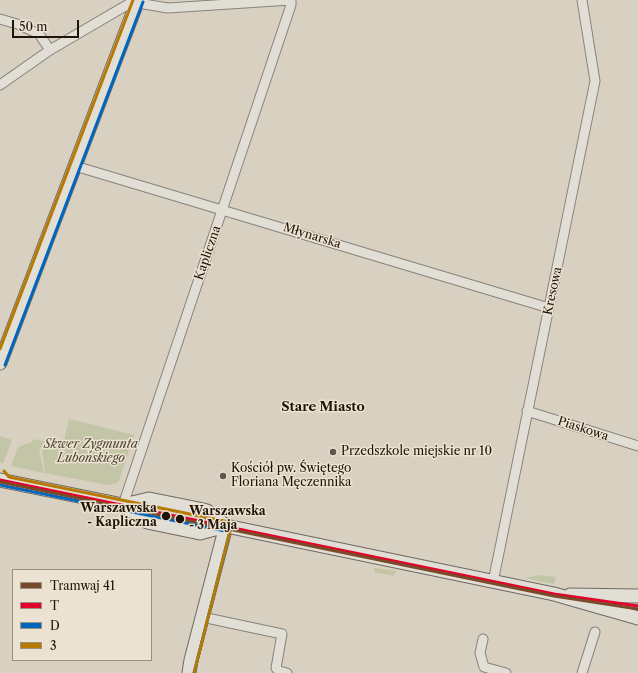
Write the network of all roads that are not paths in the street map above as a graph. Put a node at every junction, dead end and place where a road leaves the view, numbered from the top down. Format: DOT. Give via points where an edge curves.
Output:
graph roads {
  1 [pos="291,0"];
  2 [pos="582,0"];
  3 [pos="137,1"];
  4 [pos="0,19"];
  5 [pos="50,50"];
  6 [pos="0,85"];
  7 [pos="75,166"];
  8 [pos="222,209"];
  9 [pos="550,308"];
  10 [pos="0,363"];
  11 [pos="527,411"];
  12 [pos="638,446"];
  13 [pos="2,479"];
  14 [pos="123,505"];
  15 [pos="226,526"];
  16 [pos="493,582"];
  17 [pos="554,594"];
  18 [pos="638,596"];
  19 [pos="202,617"];
  20 [pos="638,618"];
  21 [pos="595,632"];
  22 [pos="482,639"];
  23 [pos="490,671"];
  24 [pos="189,673"];
  25 [pos="287,673"];
  26 [pos="506,673"];
  27 [pos="582,673"];
  1 -- 3 [label="street" via="168,8"];
  1 -- 8 [label="street, Kapliczna"];
  2 -- 9 [label="street, Kresowa" via="595,81"];
  3 -- 5 [label="street" via="128,3"];
  3 -- 7 [label="street"];
  4 -- 5 [label="street" via="39,34"];
  5 -- 6 [label="street"];
  7 -- 8 [label="street, Młynarska"];
  7 -- 10 [label="street"];
  8 -- 9 [label="street, Młynarska"];
  8 -- 14 [label="street, Kapliczna"];
  9 -- 11 [label="street, Kresowa"];
  11 -- 12 [label="street, Piaskowa"];
  11 -- 16 [label="street, Kresowa"];
  13 -- 14 [label="street"];
  14 -- 15 [label="street" via="149,499 207,511"];
  14 -- 15 [label="street" via="144,521 200,533"];
  15 -- 16 [label="street"];
  15 -- 19 [label="street"];
  16 -- 17 [label="street"];
  17 -- 18 [label="street"];
  17 -- 20 [label="street"];
  19 -- 24 [label="street"];
  19 -- 25 [label="street" via="282,634 276,668"];
  21 -- 27 [label="street"];
  22 -- 23 [label="street" via="482,664"];
  23 -- 26 [label="street"];
}
